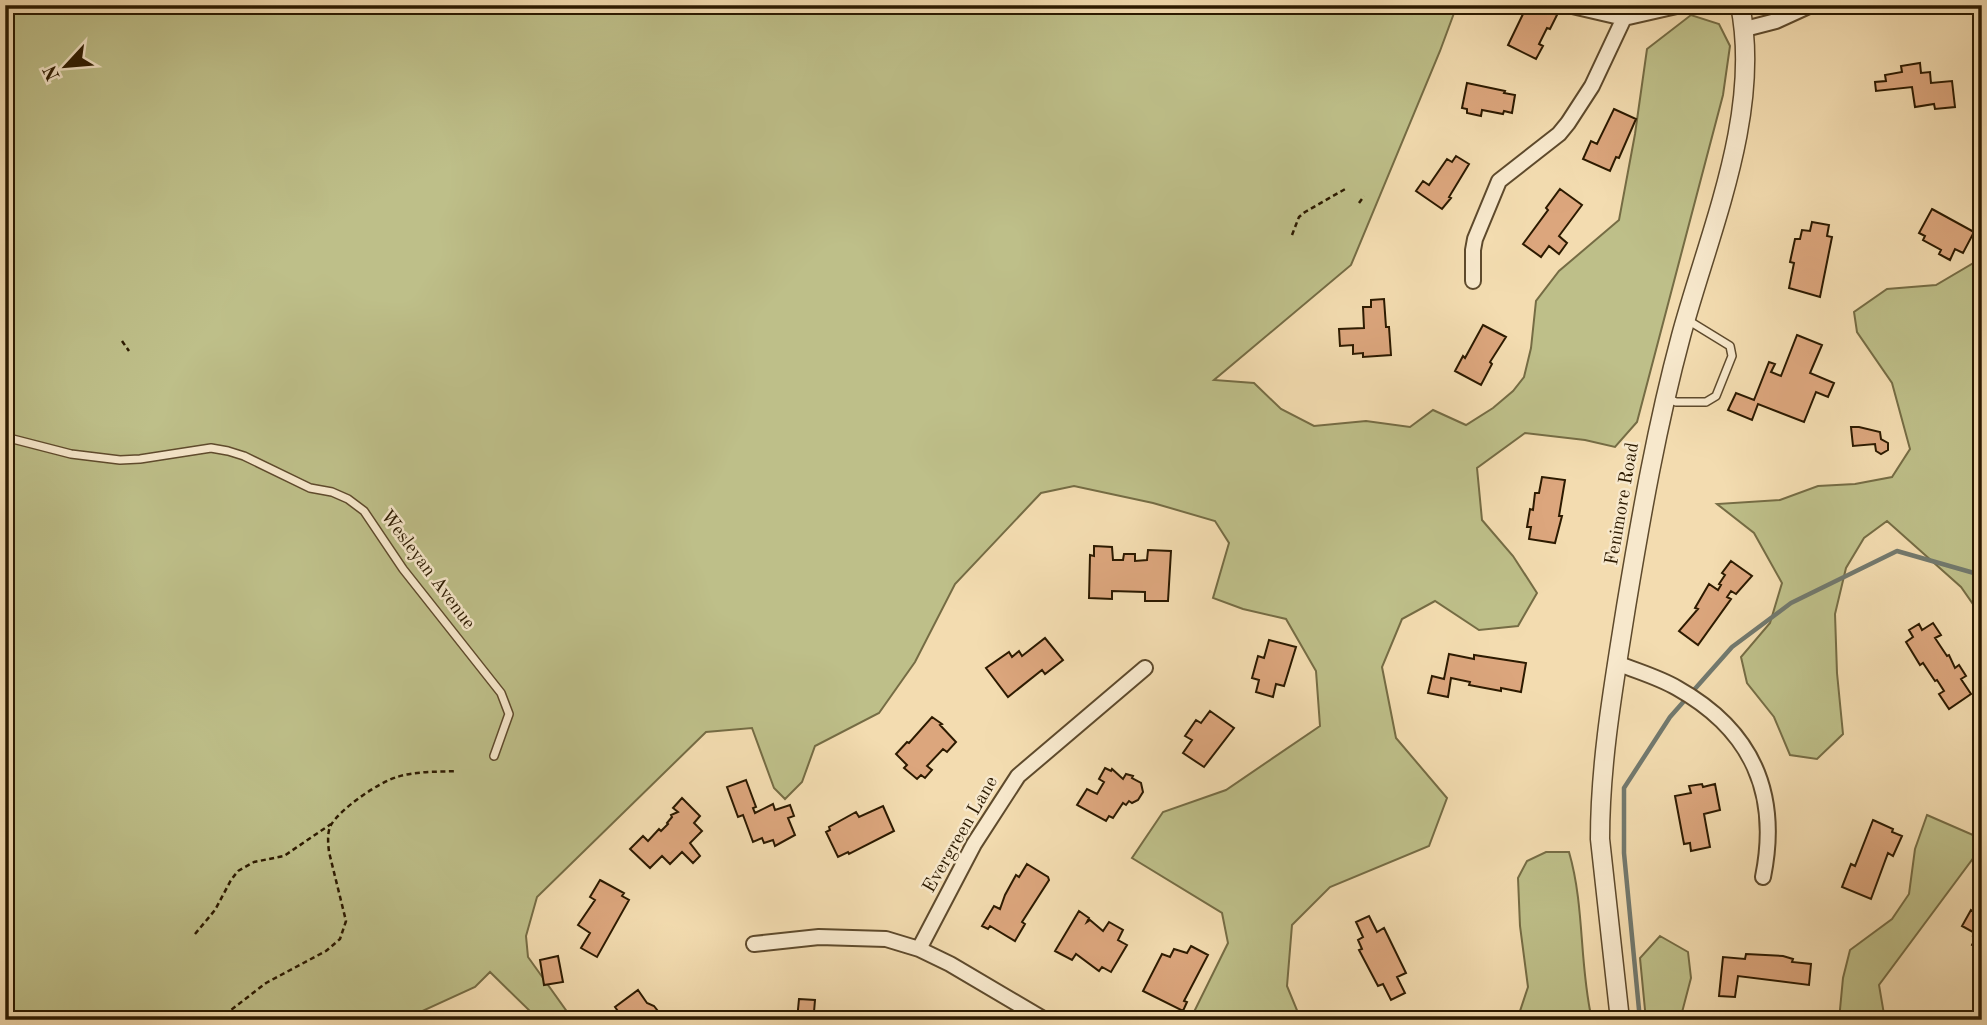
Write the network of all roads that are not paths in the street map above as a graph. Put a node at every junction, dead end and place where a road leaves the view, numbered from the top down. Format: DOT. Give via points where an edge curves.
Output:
graph roads {
  1 [pos="1567,5"];
  2 [pos="1681,5"];
  3 [pos="1741,5"];
  4 [pos="1805,6"];
  5 [pos="1624,18"];
  6 [pos="1745,29"];
  7 [pos="1473,281"];
  8 [pos="1686,319"];
  9 [pos="1667,398"];
  10 [pos="5,437"];
  11 [pos="1617,663"];
  12 [pos="1145,668"];
  13 [pos="494,756"];
  14 [pos="1763,877"];
  15 [pos="754,944"];
  16 [pos="919,949"];
  17 [pos="1045,1020"];
  18 [pos="1620,1020"];
  1 -- 5 [label="street"];
  2 -- 5 [label="street"];
  3 -- 6 [label="street, Fenimore Road"];
  4 -- 6 [label="street" via="1776,21"];
  5 -- 7 [label="street" via="1592,86 1568,123 1499,181 1472,250"];
  6 -- 8 [label="street, Fenimore Road" via="1744,99"];
  8 -- 9 [label="street, Fenimore Road"];
  8 -- 9 [label="lane" via="1730,346 1732,356 1716,397 1706,402"];
  9 -- 11 [label="street, Fenimore Road"];
  10 -- 13 [label="lane, Wesleyan Avenue" via="71,454 120,460 211,448 228,451 310,488 348,499 364,511 402,569 501,693 509,714"];
  11 -- 14 [label="street" via="1676,687 1697,701 1726,723 1746,750 1765,792 1768,853"];
  11 -- 18 [label="street, Fenimore Road" via="1600,839"];
  12 -- 16 [label="street, Evergreen Lane" via="1018,776 974,844"];
  15 -- 16 [label="street" via="818,937 886,939"];
  16 -- 17 [label="street"];
}
